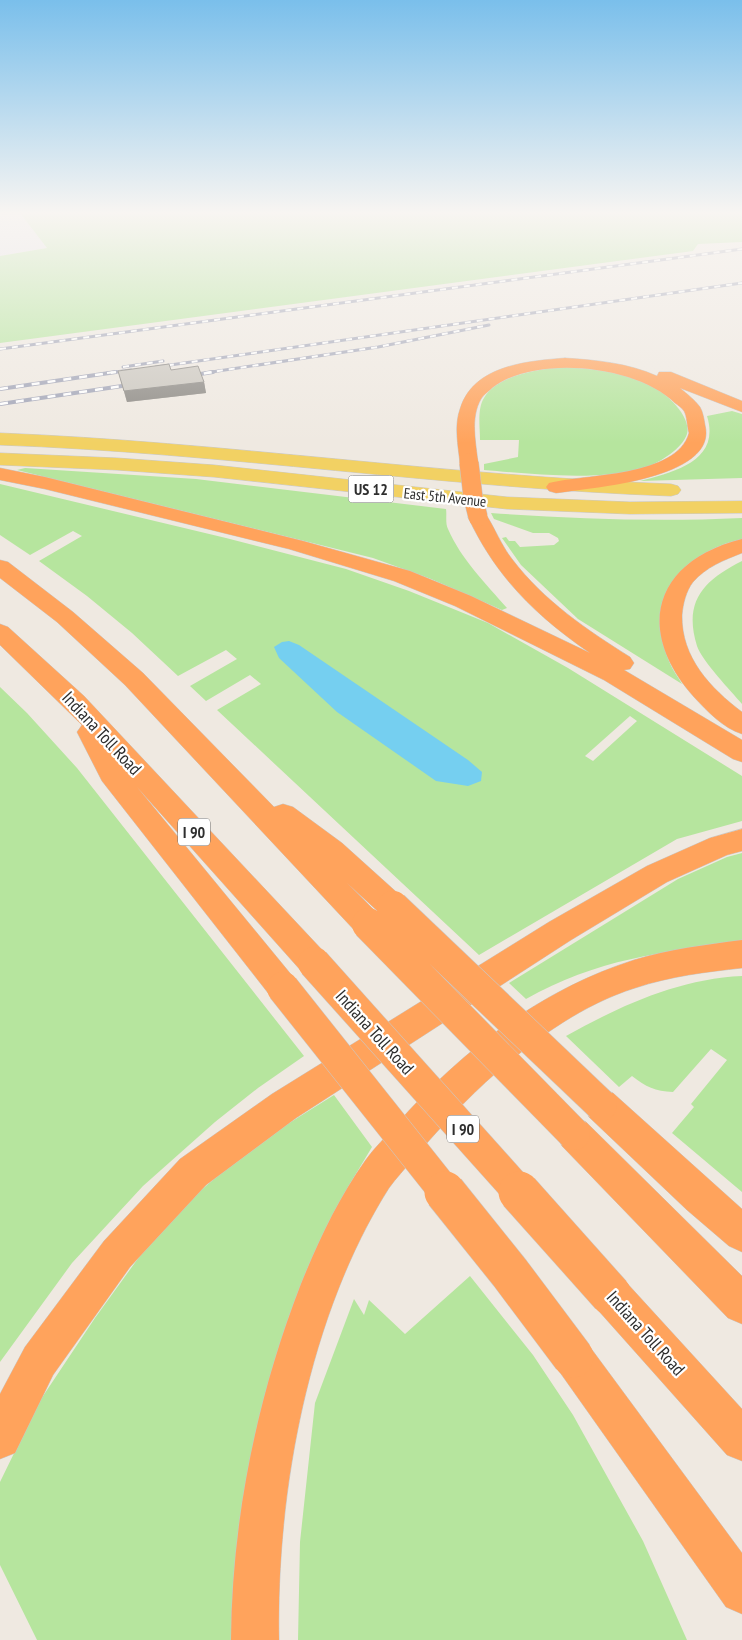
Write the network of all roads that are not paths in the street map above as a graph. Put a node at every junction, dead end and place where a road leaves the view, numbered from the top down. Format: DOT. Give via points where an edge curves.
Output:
graph roads {
  1 [pos="742,408"];
  2 [pos="0,439"];
  3 [pos="0,459"];
  4 [pos="462,462"];
  5 [pos="0,474"];
  6 [pos="556,486"];
  7 [pos="697,489"];
  8 [pos="742,507"];
  9 [pos="470,516"];
  10 [pos="742,545"];
  11 [pos="0,567"];
  12 [pos="0,632"];
  13 [pos="612,674"];
  14 [pos="665,696"];
  15 [pos="74,702"];
  16 [pos="742,724"];
  17 [pos="742,736"];
  18 [pos="742,752"];
  19 [pos="742,840"];
  20 [pos="381,915"];
  21 [pos="742,954"];
  22 [pos="742,1232"];
  23 [pos="742,1304"];
  24 [pos="0,1438"];
  25 [pos="742,1440"];
  26 [pos="742,1591"];
  27 [pos="254,1640"];
  1 -- 4 [label="highway" via="657,373 614,360 569,355 523,359 485,371 471,380 455,400 452,416"];
  2 -- 6 [label="main road, East 5th Avenue / US 12" via="131,445"];
  3 -- 8 [label="main road, East 5th Avenue / US 12" via="214,471 507,503 630,508"];
  4 -- 6 [label="highway" via="470,402 484,384 512,370 549,362 610,366 665,386 692,410 698,425 697,440 673,462 643,473"];
  4 -- 9 [label="highway, bridge" via="473,497"];
  5 -- 13 [label="highway" via="358,562 402,576 463,600"];
  6 -- 7 [label="main road, East 5th Avenue / US 12"];
  9 -- 13 [label="highway" via="478,552 518,603"];
  9 -- 14 [label="highway" via="532,596 559,620"];
  10 -- 16 [label="highway" via="702,561 682,579 670,604 675,648 687,672 706,695"];
  11 -- 20 [label="highway" via="65,617 134,678 226,773"];
  12 -- 15 [label="highway, Indiana Toll Road / I 90"];
  13 -- 14 [label="highway"];
  14 -- 17 [label="highway"];
  14 -- 18 [label="highway"];
  15 -- 25 [label="highway, Indiana Toll Road / I 90, bridge" via="314,963"];
  15 -- 26 [label="highway, bridge" via="111,774 510,1273"];
  19 -- 24 [label="highway" via="720,846 656,874 560,931 284,1106 193,1172 117,1254 39,1360"];
  20 -- 22 [label="highway, bridge"];
  20 -- 23 [label="highway, bridge" via="574,1134"];
  21 -- 27 [label="highway" via="696,958 636,973 582,994 535,1021 443,1098 376,1175 335,1250 300,1340 272,1459 255,1581"];
}
